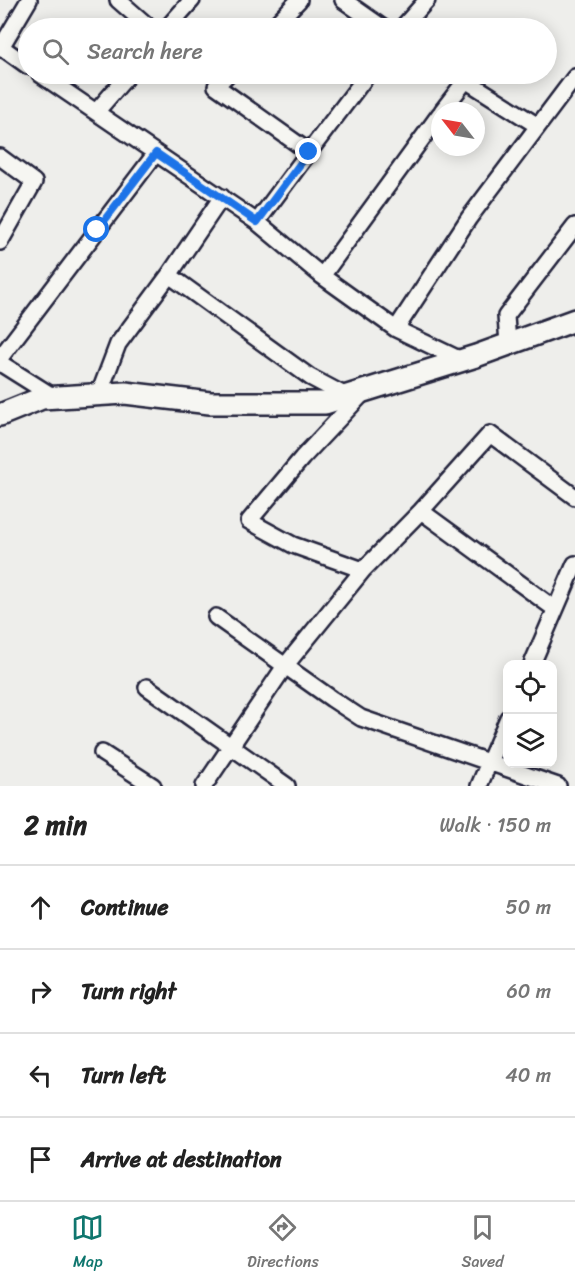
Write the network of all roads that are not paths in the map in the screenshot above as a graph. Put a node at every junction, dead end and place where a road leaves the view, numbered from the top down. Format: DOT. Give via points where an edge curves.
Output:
graph roads {
  1 [pos="29,0"];
  2 [pos="118,0"];
  3 [pos="192,0"];
  4 [pos="298,0"];
  5 [pos="343,0"];
  6 [pos="427,0"];
  7 [pos="18,18"];
  8 [pos="18,18"];
  9 [pos="139,18"];
  10 [pos="176,18"];
  11 [pos="281,18"];
  12 [pos="369,18"];
  13 [pos="411,18"];
  14 [pos="0,48"];
  15 [pos="18,60"];
  16 [pos="575,77"];
  17 [pos="55,84"];
  18 [pos="120,84"];
  19 [pos="218,84"];
  20 [pos="360,84"];
  21 [pos="457,84"];
  22 [pos="472,84"];
  23 [pos="447,102"];
  24 [pos="96,112"];
  25 [pos="431,126"];
  26 [pos="538,126"];
  27 [pos="309,152"];
  28 [pos="156,153"];
  29 [pos="0,157"];
  30 [pos="222,198"];
  31 [pos="257,222"];
  32 [pos="575,226"];
  33 [pos="0,242"];
  34 [pos="169,275"];
  35 [pos="322,276"];
  36 [pos="575,320"];
  37 [pos="396,329"];
  38 [pos="508,344"];
  39 [pos="0,358"];
  40 [pos="461,360"];
  41 [pos="0,363"];
  42 [pos="356,393"];
  43 [pos="99,394"];
  44 [pos="54,398"];
  45 [pos="0,415"];
  46 [pos="575,497"];
  47 [pos="421,511"];
  48 [pos="575,564"];
  49 [pos="363,570"];
  50 [pos="555,609"];
  51 [pos="216,617"];
  52 [pos="534,660"];
  53 [pos="285,666"];
  54 [pos="147,687"];
  55 [pos="503,727"];
  56 [pos="231,748"];
  57 [pos="102,753"];
  58 [pos="488,761"];
  59 [pos="153,786"];
  60 [pos="204,786"];
  61 [pos="287,786"];
  62 [pos="479,786"];
  63 [pos="558,786"];
  1 -- 8 [label="street"];
  2 -- 9 [label="street"];
  3 -- 10 [label="street"];
  4 -- 11 [label="street"];
  5 -- 12 [label="street"];
  6 -- 13 [label="street"];
  7 -- 14 [label="street"];
  14 -- 15 [label="street"];
  16 -- 26 [label="street"];
  17 -- 24 [label="street"];
  18 -- 24 [label="street"];
  19 -- 27 [label="street"];
  20 -- 27 [label="street"];
  21 -- 23 [label="street"];
  22 -- 26 [label="street"];
  24 -- 28 [label="street"];
  25 -- 35 [label="street"];
  26 -- 37 [label="street" via="469,218"];
  27 -- 31 [label="street"];
  28 -- 30 [label="street"];
  28 -- 39 [label="street"];
  29 -- 33 [label="street" via="34,182"];
  30 -- 31 [label="street"];
  30 -- 34 [label="street"];
  31 -- 35 [label="street"];
  32 -- 38 [label="street" via="506,316"];
  34 -- 42 [label="street" via="310,377"];
  34 -- 43 [label="street" via="118,344"];
  35 -- 37 [label="street"];
  36 -- 38 [label="street"];
  37 -- 40 [label="street"];
  38 -- 40 [label="street"];
  40 -- 42 [label="street"];
  41 -- 44 [label="street"];
  42 -- 43 [label="street" via="325,403 210,403 125,393"];
  42 -- 49 [label="street" via="249,520 293,545"];
  43 -- 44 [label="street"];
  44 -- 45 [label="street" via="42,398"];
  46 -- 47 [label="street" via="490,434"];
  47 -- 49 [label="street"];
  47 -- 50 [label="street"];
  48 -- 50 [label="street"];
  49 -- 53 [label="street"];
  50 -- 52 [label="street"];
  51 -- 53 [label="street"];
  53 -- 56 [label="street"];
  53 -- 58 [label="street" via="361,718"];
  54 -- 56 [label="street"];
  55 -- 58 [label="street"];
  56 -- 60 [label="street"];
  56 -- 61 [label="street"];
  57 -- 59 [label="street"];
  58 -- 62 [label="street"];
  58 -- 63 [label="street"];
}
